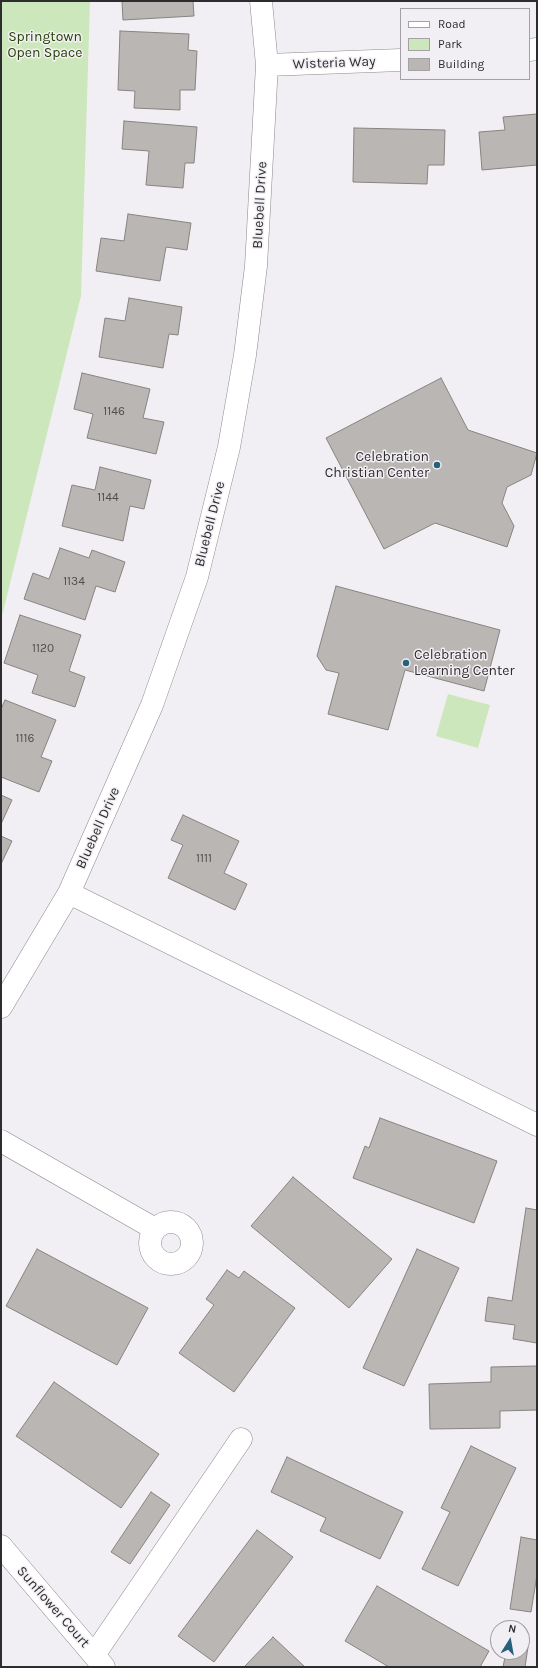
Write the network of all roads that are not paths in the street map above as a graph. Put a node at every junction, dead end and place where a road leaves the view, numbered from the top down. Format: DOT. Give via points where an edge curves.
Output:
graph roads {
  1 [pos="261,1"];
  2 [pos="400,60"];
  3 [pos="267,65"];
  4 [pos="69,893"];
  5 [pos="1,1007"];
  6 [pos="537,1125"];
  7 [pos="1,1141"];
  8 [pos="155,1229"];
  9 [pos="240,1439"];
  10 [pos="1,1546"];
  11 [pos="99,1661"];
  1 -- 3 [label="street, Bluebell Drive"];
  2 -- 3 [label="street, Wisteria Way"];
  3 -- 4 [label="street, Bluebell Drive" via="256,266 246,355 229,447 197,577 152,705"];
  4 -- 5 [label="street, Bluebell Drive"];
  4 -- 6 [label="street"];
  7 -- 8 [label="street"];
  9 -- 11 [label="street"];
  10 -- 11 [label="street, Sunflower Court"];
}
